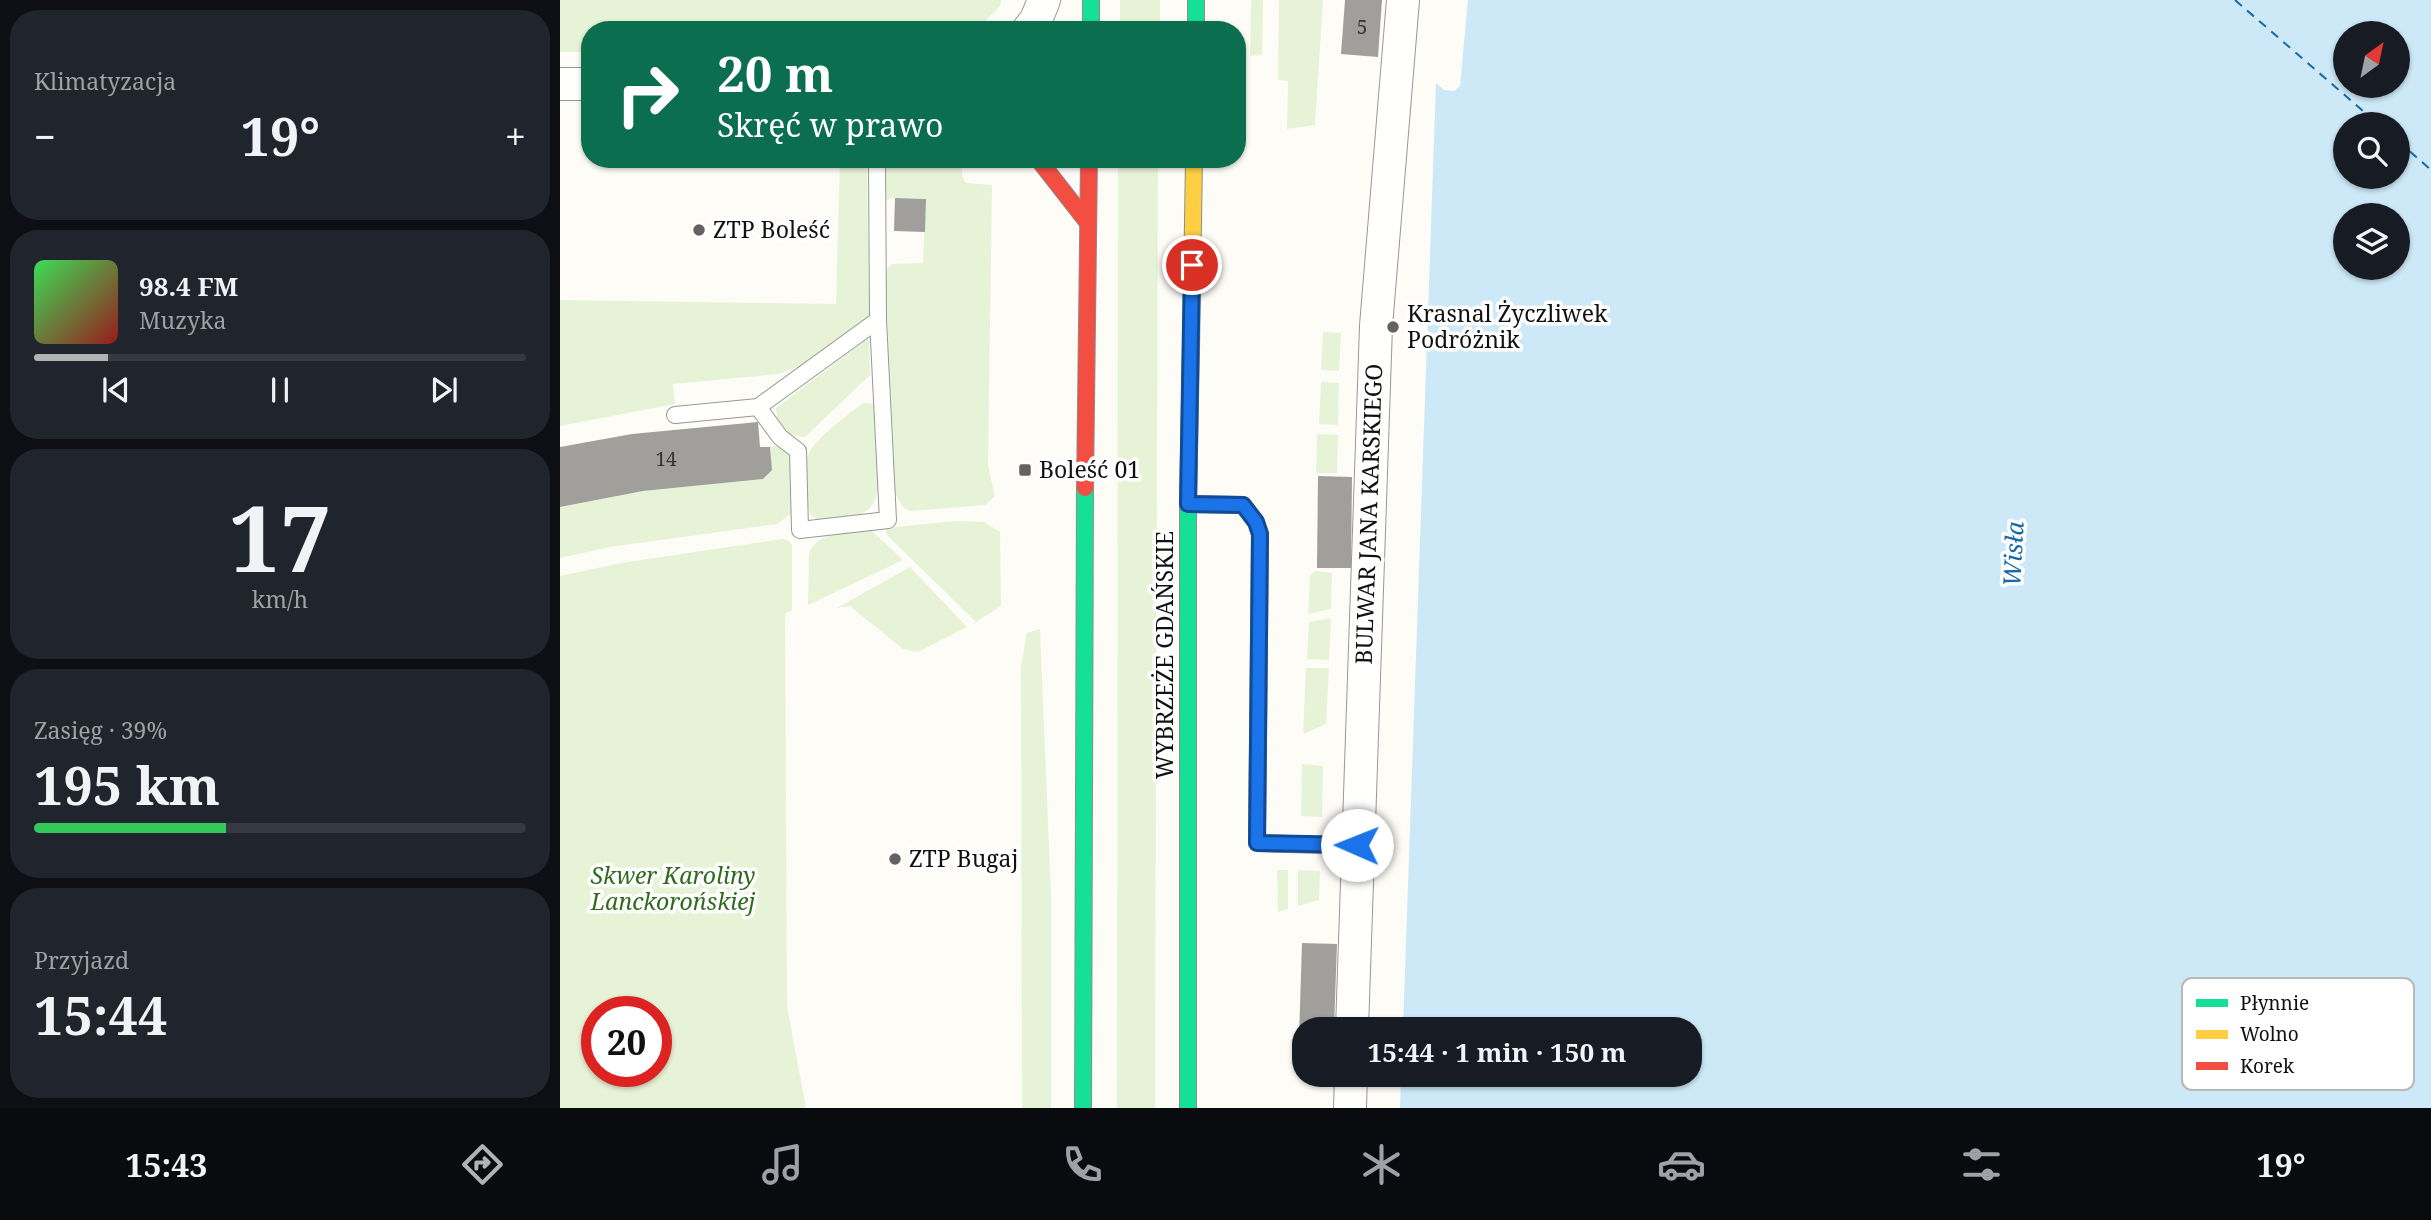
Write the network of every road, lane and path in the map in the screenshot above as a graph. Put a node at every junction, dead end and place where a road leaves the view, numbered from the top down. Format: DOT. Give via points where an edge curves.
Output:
graph roads {
  1 [pos="1044,0"];
  2 [pos="1091,0"];
  3 [pos="1196,0"];
  4 [pos="1403,0"];
  5 [pos="1035,21"];
  6 [pos="1091,21"];
  7 [pos="1196,21"];
  8 [pos="560,83"];
  9 [pos="581,84"];
  10 [pos="877,168"];
  11 [pos="1045,168"];
  12 [pos="1089,168"];
  13 [pos="1194,168"];
  14 [pos="1088,223"];
  15 [pos="878,320"];
  16 [pos="758,407"];
  17 [pos="675,415"];
  18 [pos="1188,504"];
  19 [pos="1357,845"];
  20 [pos="1352,1017"];
  21 [pos="1351,1087"];
  22 [pos="1083,1108"];
  23 [pos="1188,1108"];
  24 [pos="1350,1108"];
  1 -- 5 [label="street"];
  2 -- 6 [label="main road"];
  3 -- 7 [label="main road"];
  4 -- 19 [label="street, BULWAR JANA KARSKIEGO" via="1376,326"];
  8 -- 9 [label="street"];
  10 -- 15 [label="lane"];
  11 -- 14 [label="main road"];
  12 -- 14 [label="main road"];
  13 -- 18 [label="main road, WYBRZEŻE GDAŃSKIE"];
  14 -- 22 [label="main road"];
  15 -- 16 [label="lane"];
  15 -- 16 [label="lane" via="888,520 800,530 798,451 780,437"];
  16 -- 17 [label="lane"];
  18 -- 19 [label="lane" via="1243,505 1260,534 1257,843"];
  18 -- 23 [label="main road, WYBRZEŻE GDAŃSKIE"];
  19 -- 20 [label="street, BULWAR JANA KARSKIEGO"];
  21 -- 24 [label="street"];
}
